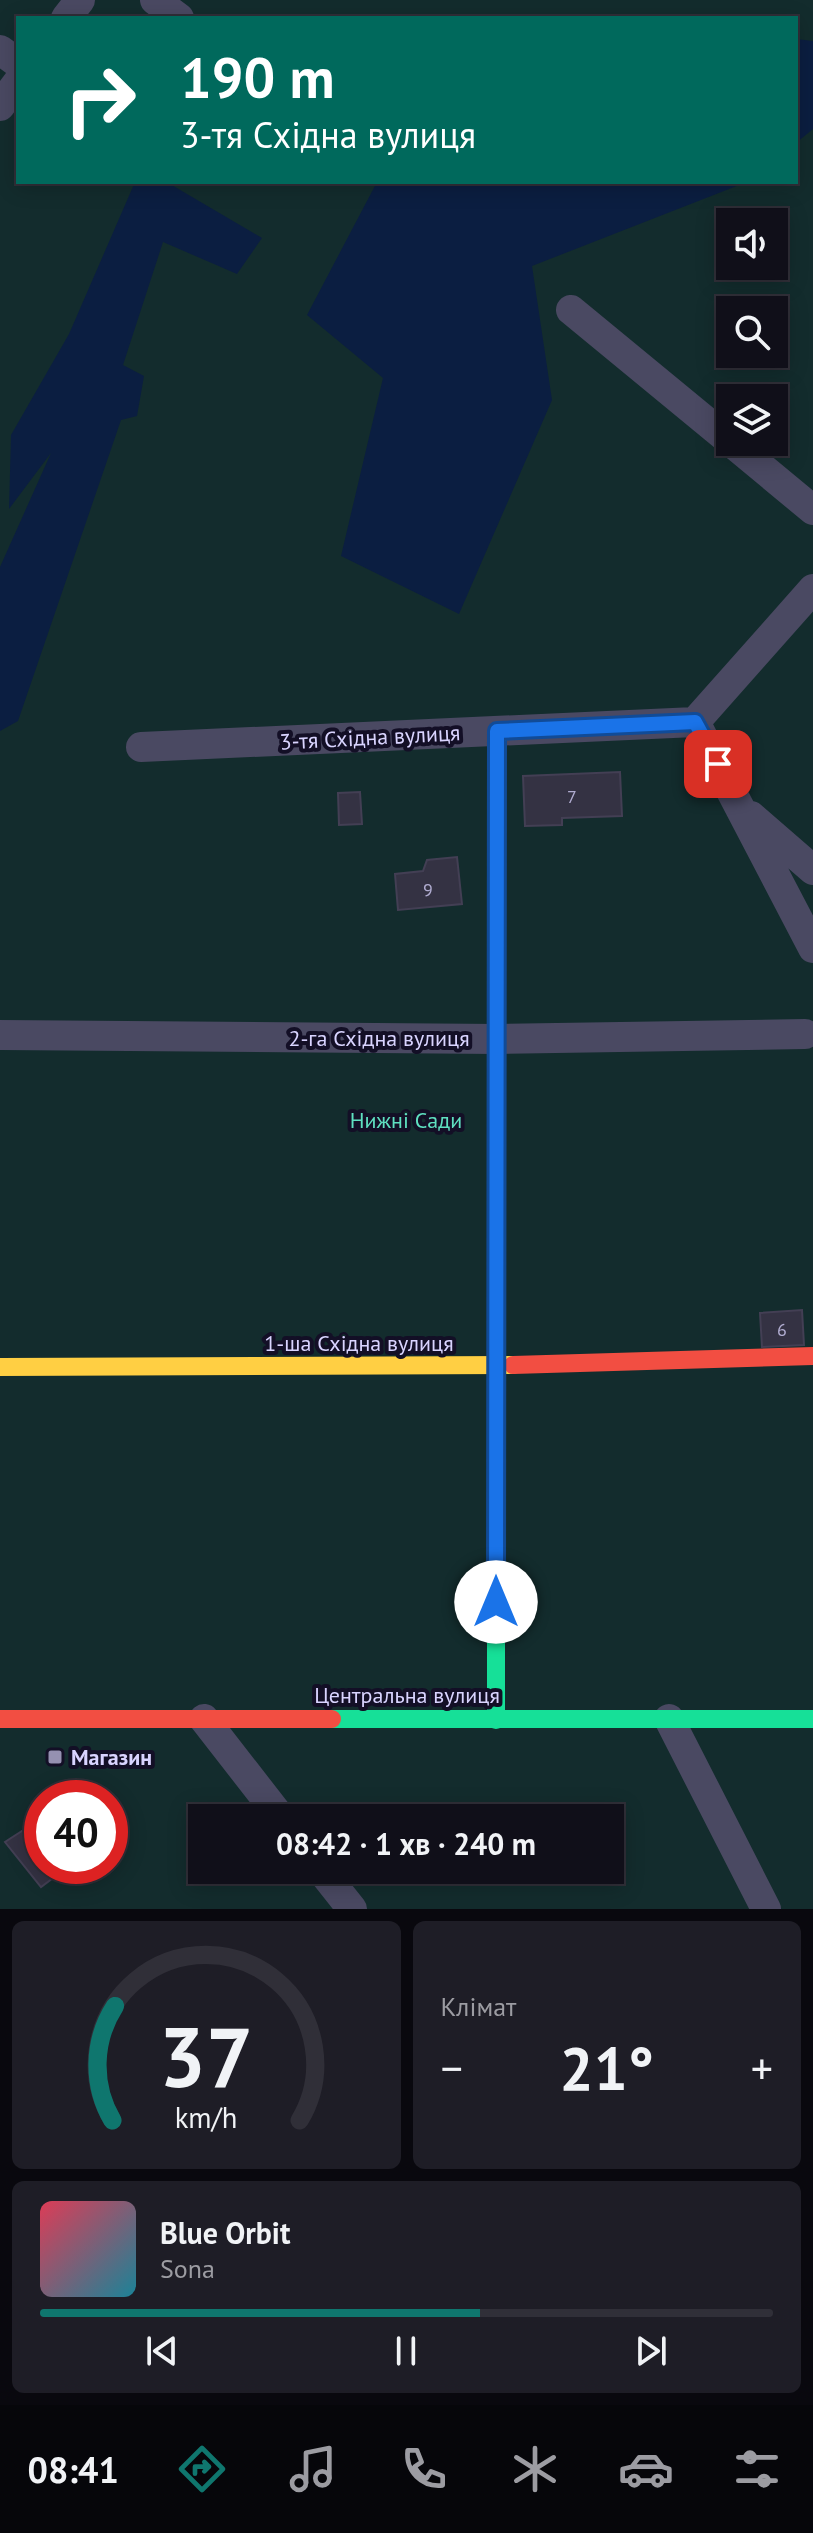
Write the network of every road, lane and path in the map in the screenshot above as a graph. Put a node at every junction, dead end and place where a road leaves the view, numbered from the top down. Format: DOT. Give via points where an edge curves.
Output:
graph roads {
  1 [pos="80,0"];
  2 [pos="155,0"];
  3 [pos="68,16"];
  4 [pos="176,16"];
  5 [pos="16,85"];
  6 [pos="0,106"];
  7 [pos="571,310"];
  8 [pos="716,430"];
  9 [pos="748,456"];
  10 [pos="813,510"];
  11 [pos="813,589"];
  12 [pos="695,722"];
  13 [pos="497,731"];
  14 [pos="141,747"];
  15 [pos="740,807"];
  16 [pos="813,870"];
  17 [pos="813,948"];
  18 [pos="805,1034"];
  19 [pos="0,1035"];
  20 [pos="497,1039"];
  21 [pos="813,1356"];
  22 [pos="497,1366"];
  23 [pos="0,1367"];
  24 [pos="0,1719"];
  25 [pos="204,1719"];
  26 [pos="669,1719"];
  27 [pos="813,1719"];
  28 [pos="496,1720"];
  29 [pos="270,1804"];
  30 [pos="332,1884"];
  31 [pos="352,1909"];
  32 [pos="766,1909"];
  1 -- 3 [label="street"];
  2 -- 4 [label="street"];
  5 -- 6 [label="street"];
  7 -- 8 [label="street"];
  9 -- 10 [label="street"];
  11 -- 12 [label="street"];
  12 -- 13 [label="street, 3-тя Східна вулиця"];
  12 -- 15 [label="street"];
  13 -- 14 [label="street, 3-тя Східна вулиця"];
  13 -- 20 [label="street"];
  15 -- 16 [label="street"];
  15 -- 17 [label="street"];
  18 -- 20 [label="street, 2-га Східна вулиця"];
  19 -- 20 [label="street, 2-га Східна вулиця"];
  20 -- 22 [label="street"];
  21 -- 22 [label="street, 1-ша Східна вулиця"];
  22 -- 23 [label="street, 1-ша Східна вулиця"];
  22 -- 28 [label="street"];
  24 -- 25 [label="street, Центральна вулиця"];
  25 -- 28 [label="street, Центральна вулиця"];
  25 -- 29 [label="street"];
  26 -- 27 [label="street, Центральна вулиця"];
  26 -- 28 [label="street, Центральна вулиця"];
  26 -- 32 [label="street"];
  30 -- 31 [label="street"];
}
